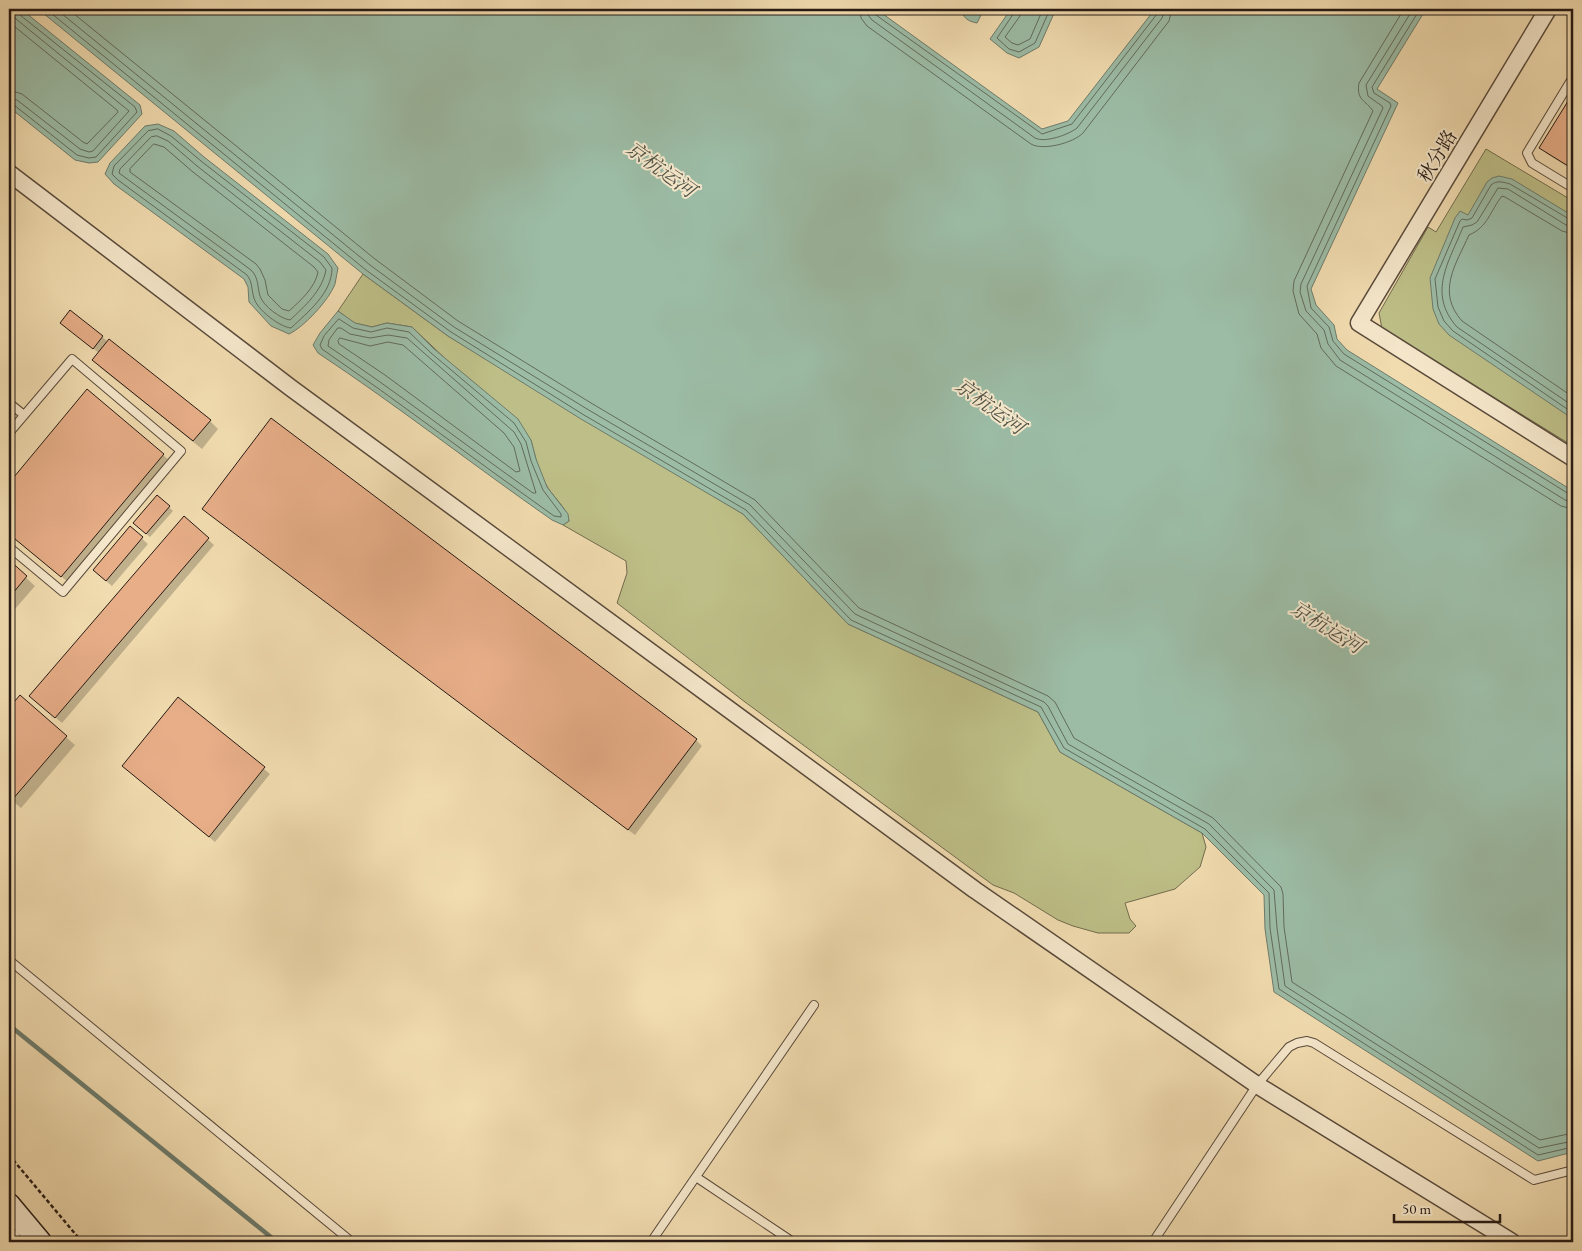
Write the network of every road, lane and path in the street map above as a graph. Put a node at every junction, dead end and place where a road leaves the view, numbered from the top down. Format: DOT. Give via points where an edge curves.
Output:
graph roads {
  1 [pos="1548,9"];
  2 [pos="1573,77"];
  3 [pos="9,173"];
  4 [pos="1573,188"];
  5 [pos="9,403"];
  6 [pos="24,415"];
  7 [pos="9,433"];
  8 [pos="1573,458"];
  9 [pos="9,547"];
  10 [pos="9,960"];
  11 [pos="814,1005"];
  12 [pos="1257,1084"];
  13 [pos="9,1155"];
  14 [pos="1573,1170"];
  15 [pos="696,1177"];
  16 [pos="9,1205"];
  17 [pos="9,1239"];
  18 [pos="11,1242"];
  19 [pos="40,1242"];
  20 [pos="82,1242"];
  21 [pos="352,1242"];
  22 [pos="651,1242"];
  23 [pos="793,1242"];
  24 [pos="1154,1242"];
  25 [pos="1512,1242"];
  1 -- 8 [label="street, 秋分路" via="1359,324"];
  2 -- 4 [label="lane" via="1527,153 1532,163"];
  3 -- 12 [label="street" via="299,394 975,890"];
  5 -- 6 [label="lane"];
  6 -- 7 [label="lane"];
  6 -- 9 [label="lane" via="72,359 181,451 64,592"];
  10 -- 21 [label="lane"];
  11 -- 15 [label="lane"];
  12 -- 14 [label="lane" via="1289,1047 1306,1041 1314,1043 1534,1180"];
  12 -- 24 [label="lane"];
  12 -- 25 [label="street"];
  13 -- 20 [label="path"];
  15 -- 22 [label="lane"];
  15 -- 23 [label="lane"];
  16 -- 19 [label="street"];
  17 -- 18 [label="street"];
}
